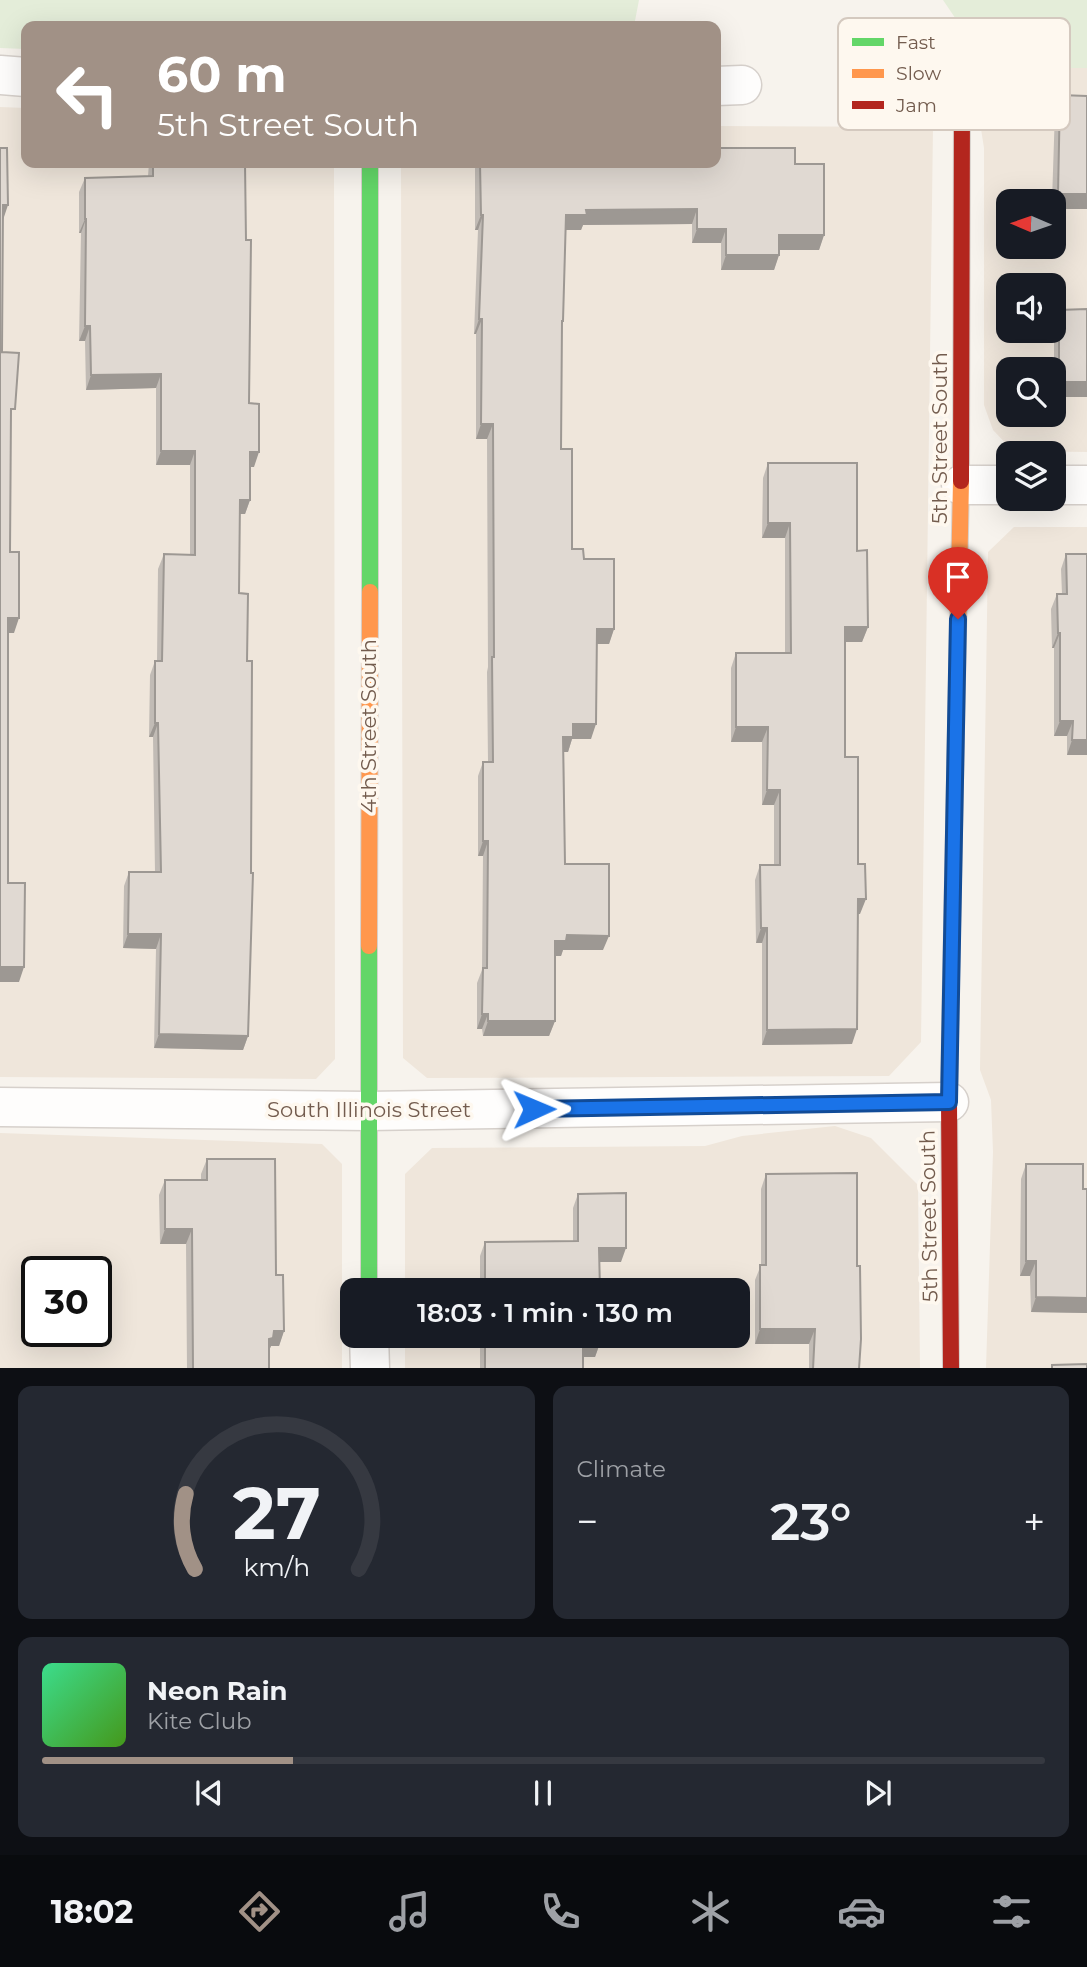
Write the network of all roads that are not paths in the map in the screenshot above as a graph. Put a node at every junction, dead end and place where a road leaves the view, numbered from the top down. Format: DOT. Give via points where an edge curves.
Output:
graph roads {
  1 [pos="0,75"];
  2 [pos="21,77"];
  3 [pos="962,130"];
  4 [pos="370,168"];
  5 [pos="961,485"];
  6 [pos="996,485"];
  7 [pos="1066,485"];
  8 [pos="1087,485"];
  9 [pos="949,1102"];
  10 [pos="0,1107"];
  11 [pos="368,1111"];
  12 [pos="369,1278"];
  13 [pos="369,1348"];
  14 [pos="370,1368"];
  15 [pos="951,1368"];
  1 -- 2 [label="street"];
  3 -- 5 [label="street, 5th Street South"];
  4 -- 11 [label="street, 4th Street South"];
  5 -- 6 [label="street"];
  5 -- 9 [label="street, 5th Street South"];
  7 -- 8 [label="street"];
  9 -- 11 [label="street, South Illinois Street"];
  9 -- 15 [label="street, 5th Street South"];
  10 -- 11 [label="street, South Illinois Street"];
  11 -- 12 [label="street, 4th Street South"];
  13 -- 14 [label="street"];
}
